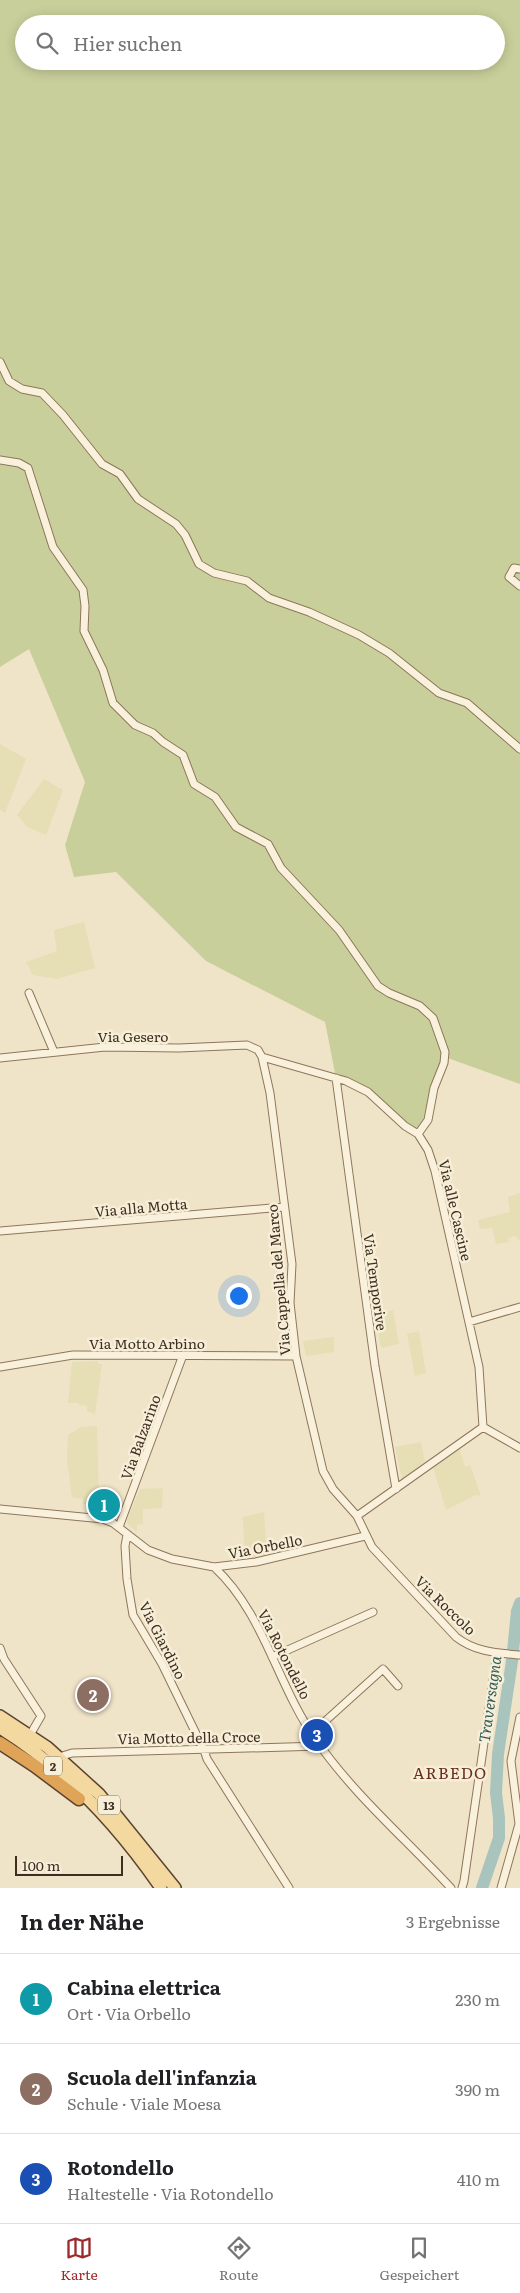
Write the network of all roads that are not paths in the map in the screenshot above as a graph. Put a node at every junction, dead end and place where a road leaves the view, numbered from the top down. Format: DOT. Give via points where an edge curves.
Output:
graph roads {
  1 [pos="0,362"];
  2 [pos="0,460"];
  3 [pos="520,569"];
  4 [pos="520,586"];
  5 [pos="520,749"];
  6 [pos="29,993"];
  7 [pos="54,1052"];
  8 [pos="262,1057"];
  9 [pos="0,1058"];
  10 [pos="336,1078"];
  11 [pos="418,1134"];
  12 [pos="284,1207"];
  13 [pos="0,1231"];
  14 [pos="520,1307"];
  15 [pos="469,1322"];
  16 [pos="183,1355"];
  17 [pos="296,1356"];
  18 [pos="0,1367"];
  19 [pos="483,1427"];
  20 [pos="520,1448"];
  21 [pos="396,1489"];
  22 [pos="0,1509"];
  23 [pos="357,1516"];
  24 [pos="119,1527"];
  25 [pos="127,1535"];
  26 [pos="365,1536"];
  27 [pos="370,1544"];
  28 [pos="214,1567"];
  29 [pos="373,1612"];
  30 [pos="0,1648"];
  31 [pos="500,1653"];
  32 [pos="520,1655"];
  33 [pos="272,1657"];
  34 [pos="398,1686"];
  35 [pos="0,1716"];
  36 [pos="520,1717"];
  37 [pos="0,1728"];
  38 [pos="312,1733"];
  39 [pos="30,1735"];
  40 [pos="0,1737"];
  41 [pos="0,1742"];
  42 [pos="321,1746"];
  43 [pos="204,1750"];
  44 [pos="59,1757"];
  45 [pos="79,1799"];
  46 [pos="155,1888"];
  47 [pos="161,1888"];
  48 [pos="175,1888"];
  49 [pos="289,1888"];
  50 [pos="451,1888"];
  51 [pos="462,1888"];
  52 [pos="501,1888"];
  1 -- 5 [label="street" via="12,384 42,394 102,464 120,474 138,499 176,524 199,564 224,576 247,581 269,598 317,615 359,635 389,653 439,693 467,703"];
  2 -- 11 [label="street" via="28,468 53,547 82,590 84,631 103,670 113,703 135,725 153,732 183,755 190,780 215,797 236,827 268,844 281,868 339,930 378,986 420,1006 433,1018 443,1045 444,1063 434,1088 428,1120"];
  3 -- 4 [label="street" via="514,568 509,574 511,581"];
  6 -- 7 [label="street"];
  7 -- 8 [label="street, Via Gesero" via="105,1047 247,1045 253,1046"];
  7 -- 9 [label="street, Via Gesero"];
  8 -- 10 [label="street, Via alle Cascine"];
  8 -- 12 [label="street, Via Cappella del Marco" via="270,1093"];
  10 -- 11 [label="street, Via alle Cascine" via="368,1092"];
  10 -- 21 [label="street, Via Temporive" via="375,1366"];
  11 -- 15 [label="street, Via alle Cascine" via="435,1170"];
  12 -- 13 [label="street, Via alla Motta"];
  12 -- 17 [label="street, Via Cappella del Marco" via="292,1264 290,1303"];
  14 -- 15 [label="street"];
  15 -- 19 [label="street, Via alle Cascine" via="479,1367"];
  16 -- 17 [label="street, Via Motto Arbino"];
  16 -- 18 [label="street, Via Motto Arbino" via="73,1355"];
  16 -- 24 [label="street, Via Balzarino"];
  17 -- 23 [label="street, Via Cappella del Marco" via="323,1471 333,1489"];
  19 -- 20 [label="street"];
  19 -- 21 [label="street"];
  21 -- 23 [label="street"];
  22 -- 24 [label="street, Via Orbello" via="95,1517"];
  23 -- 26 [label="street, Via Cappella del Marco"];
  24 -- 25 [label="street, Via Orbello"];
  25 -- 28 [label="street, Via Orbello" via="148,1550 172,1559"];
  25 -- 43 [label="street, Via Giardino" via="126,1570 133,1616 162,1664"];
  26 -- 27 [label="street, Via Cappella del Marco"];
  26 -- 28 [label="street, Via Orbello" via="256,1562"];
  27 -- 31 [label="street, Via Roccolo" via="456,1637 473,1648"];
  28 -- 33 [label="street, Via Rotondello" via="241,1598"];
  29 -- 33 [label="street"];
  30 -- 39 [label="street" via="40,1716"];
  31 -- 32 [label="street, Via Roccolo"];
  31 -- 51 [label="street"];
  33 -- 38 [label="street, Via Rotondello"];
  34 -- 38 [label="street" via="383,1669"];
  35 -- 39 [label="main road, 13"];
  36 -- 52 [label="street" via="511,1761 520,1824"];
  37 -- 47 [label="main road, 2" via="52,1765 88,1798 125,1838"];
  38 -- 42 [label="street, Via Rotondello"];
  39 -- 44 [label="main road, 13"];
  40 -- 45 [label="main road, 2" via="54,1775"];
  41 -- 45 [label="highway"];
  42 -- 43 [label="street, Via Motto della Croce"];
  42 -- 50 [label="street, Via Rotondello" via="372,1809 413,1846"];
  43 -- 44 [label="street, Via Motto della Croce" via="72,1753"];
  43 -- 49 [label="street, Via Giardino"];
  44 -- 48 [label="main road, 13" via="117,1813"];
  45 -- 46 [label="main road, 2" via="114,1834"];
}
